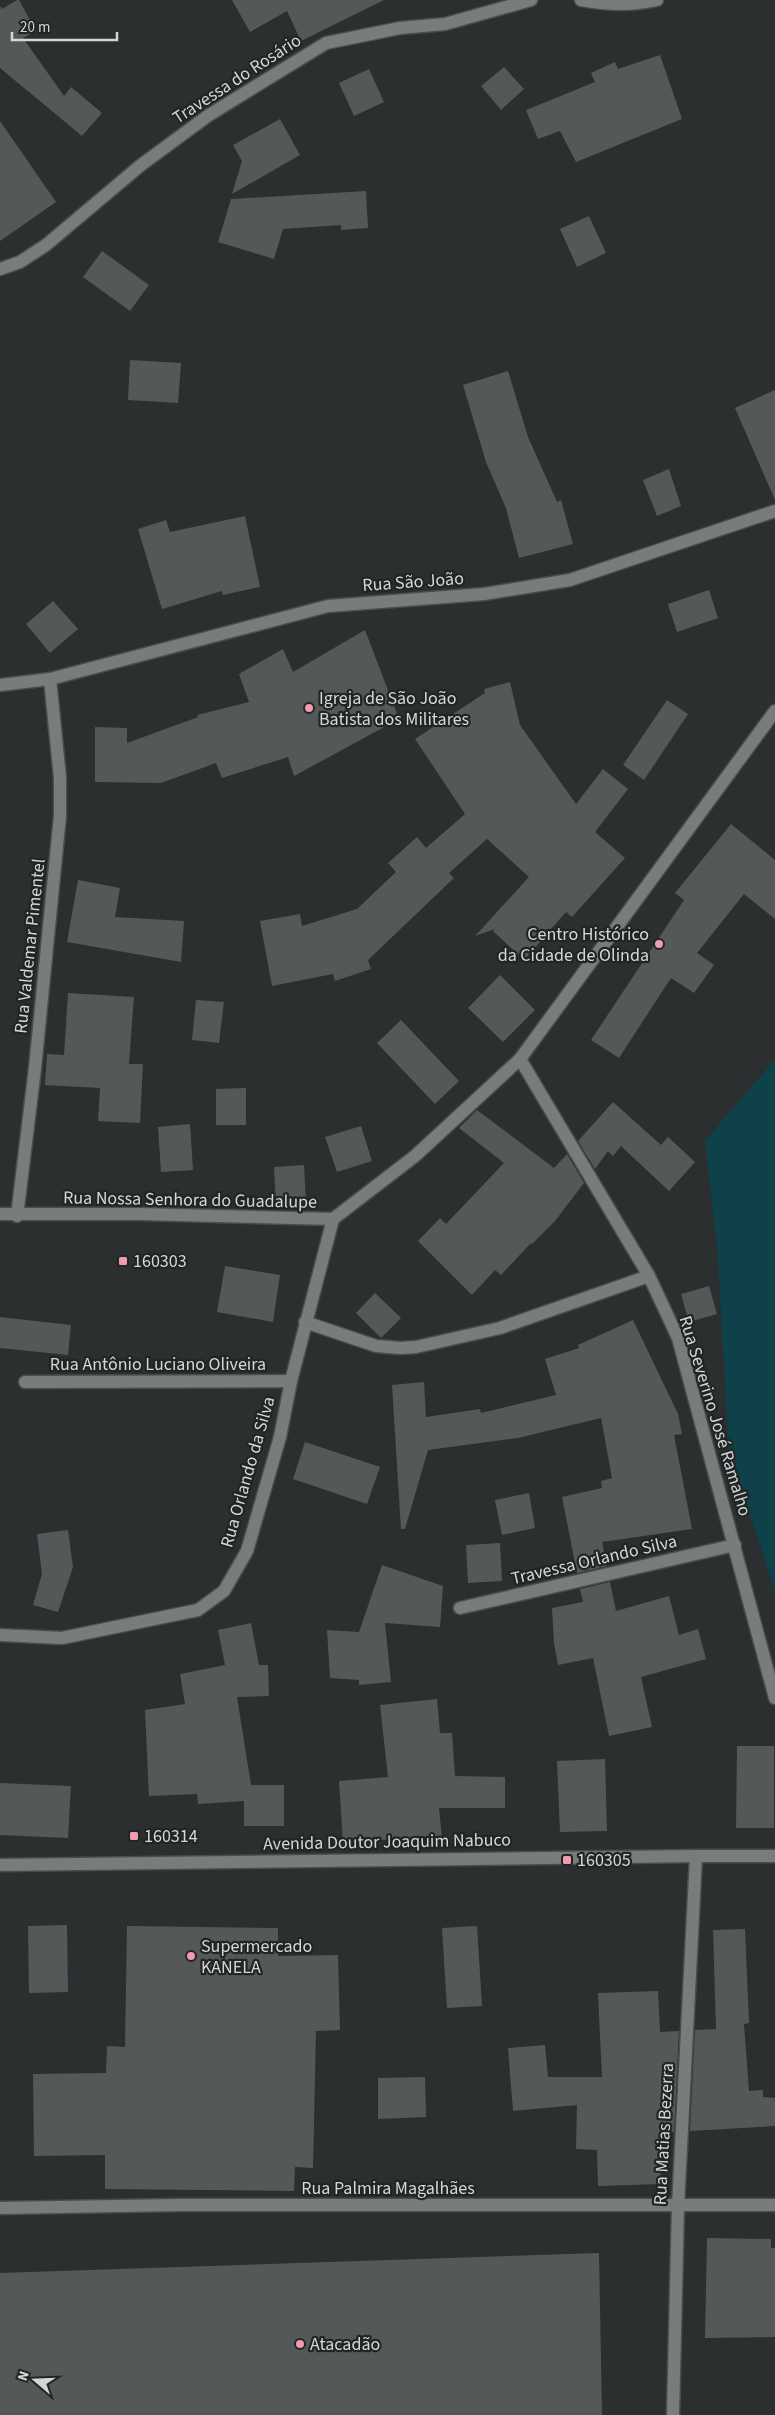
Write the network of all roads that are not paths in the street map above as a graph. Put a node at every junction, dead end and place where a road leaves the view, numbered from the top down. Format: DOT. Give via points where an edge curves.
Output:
graph roads {
  1 [pos="531,0"];
  2 [pos="581,0"];
  3 [pos="657,0"];
  4 [pos="0,269"];
  5 [pos="775,510"];
  6 [pos="50,679"];
  7 [pos="0,685"];
  8 [pos="775,711"];
  9 [pos="520,1059"];
  10 [pos="0,1214"];
  11 [pos="17,1216"];
  12 [pos="333,1219"];
  13 [pos="649,1276"];
  14 [pos="305,1322"];
  15 [pos="291,1381"];
  16 [pos="26,1382"];
  17 [pos="735,1545"];
  18 [pos="460,1608"];
  19 [pos="0,1635"];
  20 [pos="775,1698"];
  21 [pos="696,1856"];
  22 [pos="775,1856"];
  23 [pos="0,1865"];
  24 [pos="678,2206"];
  25 [pos="775,2206"];
  26 [pos="0,2208"];
  27 [pos="674,2415"];
  1 -- 4 [label="street, Travessa do Rosário" via="445,24 400,28 326,43 209,115 141,165 46,246 20,262"];
  2 -- 3 [label="street" via="628,4"];
  5 -- 6 [label="street, Rua São João" via="570,580 484,594 328,606"];
  6 -- 7 [label="street, Rua São João"];
  6 -- 11 [label="street, Rua Valdemar Pimentel" via="60,778 60,816"];
  8 -- 9 [label="street, Rua Nossa Senhora do Guadalupe"];
  9 -- 12 [label="street, Rua Nossa Senhora do Guadalupe" via="415,1156"];
  9 -- 13 [label="street, Rua Severino José Ramalho"];
  10 -- 11 [label="street, Rua Nossa Senhora do Guadalupe"];
  11 -- 12 [label="street, Rua Nossa Senhora do Guadalupe" via="140,1214"];
  12 -- 14 [label="street, Rua Orlando da Silva"];
  13 -- 14 [label="street" via="500,1328 416,1347 376,1346"];
  13 -- 17 [label="street, Rua Severino José Ramalho" via="678,1338"];
  14 -- 15 [label="street, Rua Orlando da Silva"];
  15 -- 16 [label="street, Rua Antônio Luciano Oliveira"];
  15 -- 19 [label="street, Rua Orlando da Silva" via="280,1437 247,1551 224,1591 198,1610 62,1638"];
  17 -- 18 [label="street, Travessa Orlando Silva"];
  17 -- 20 [label="street, Rua Severino José Ramalho"];
  21 -- 22 [label="street, Avenida Doutor Joaquim Nabuco"];
  21 -- 23 [label="street, Avenida Doutor Joaquim Nabuco"];
  21 -- 24 [label="street, Rua Matias Bezerra"];
  24 -- 25 [label="street, Rua Palmira Magalhães"];
  24 -- 26 [label="street, Rua Palmira Magalhães"];
  24 -- 27 [label="street, Rua Matias Bezerra"];
}
